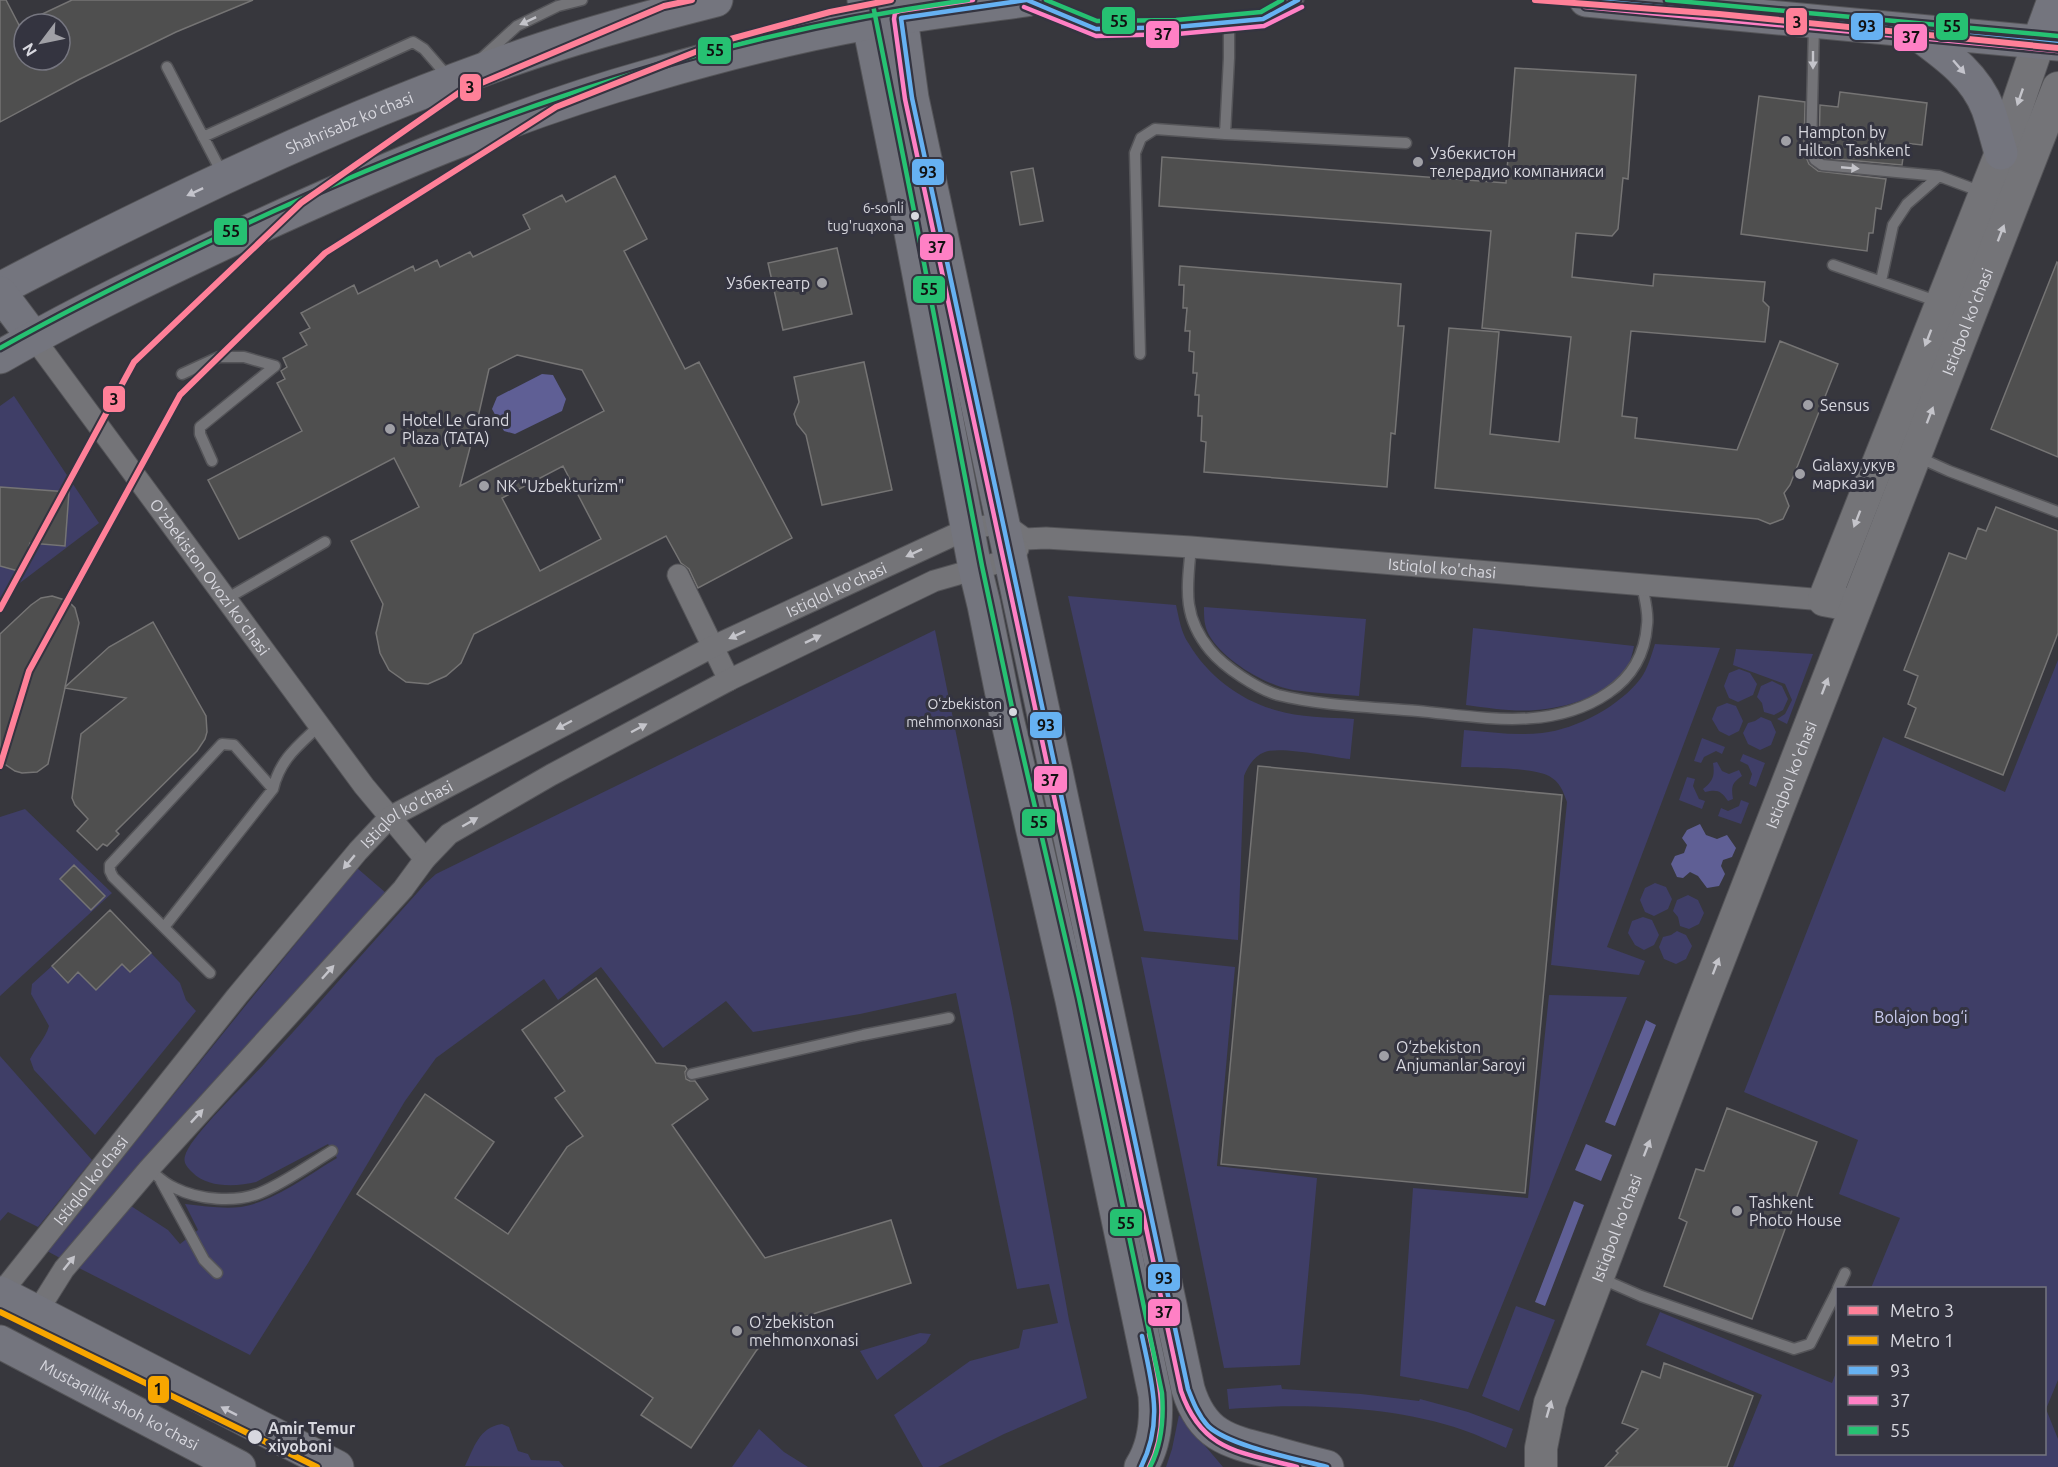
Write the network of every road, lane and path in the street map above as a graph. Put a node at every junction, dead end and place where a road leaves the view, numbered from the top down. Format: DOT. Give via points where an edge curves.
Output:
graph roads {
  1 [pos="582,0"];
  2 [pos="716,0"];
  3 [pos="1027,0"];
  4 [pos="1298,0"];
  5 [pos="1586,0"];
  6 [pos="2054,0"];
  7 [pos="885,8"];
  8 [pos="1814,22"];
  9 [pos="1229,23"];
  10 [pos="1913,31"];
  11 [pos="2049,43"];
  12 [pos="167,67"];
  13 [pos="456,80"];
  14 [pos="2058,88"];
  15 [pos="1226,134"];
  16 [pos="203,137"];
  17 [pos="1406,142"];
  18 [pos="2001,153"];
  19 [pos="1939,176"];
  20 [pos="224,178"];
  21 [pos="1985,193"];
  22 [pos="1833,265"];
  23 [pos="1881,281"];
  24 [pos="0,291"];
  25 [pos="1942,303"];
  26 [pos="33,337"];
  27 [pos="1140,354"];
  28 [pos="0,357"];
  29 [pos="182,374"];
  30 [pos="1915,455"];
  31 [pos="212,460"];
  32 [pos="2058,512"];
  33 [pos="967,529"];
  34 [pos="1013,540"];
  35 [pos="325,542"];
  36 [pos="1191,547"];
  37 [pos="975,568"];
  38 [pos="678,575"];
  39 [pos="1642,585"];
  40 [pos="226,599"];
  41 [pos="1824,600"];
  42 [pos="1856,606"];
  43 [pos="714,646"];
  44 [pos="729,680"];
  45 [pos="320,725"];
  46 [pos="273,789"];
  47 [pos="390,817"];
  48 [pos="425,859"];
  49 [pos="165,926"];
  50 [pos="210,973"];
  51 [pos="949,1018"];
  52 [pos="692,1074"];
  53 [pos="332,1151"];
  54 [pos="154,1173"];
  55 [pos="217,1273"];
  56 [pos="1845,1273"];
  57 [pos="1597,1277"];
  58 [pos="1839,1287"];
  59 [pos="0,1293"];
  60 [pos="1836,1293"];
  61 [pos="37,1312"];
  62 [pos="0,1342"];
  63 [pos="239,1467"];
  64 [pos="337,1467"];
  65 [pos="1141,1467"];
  66 [pos="1327,1467"];
  67 [pos="1541,1467"];
  1 -- 13 [label="lane, one-way" via="558,6 517,26"];
  2 -- 13 [label="main road, Shahrisabz ko'chasi" via="633,22"];
  3 -- 7 [label="main road"];
  3 -- 9 [label="lane" via="1096,29"];
  4 -- 9 [label="lane" via="1263,19"];
  5 -- 8 [label="main road"];
  6 -- 11 [label="main road, Istiqbol ko'chasi"];
  7 -- 26 [label="main road" via="756,48 647,76 524,116 314,202"];
  7 -- 33 [label="main road"];
  7 -- 34 [label="main road" via="912,98"];
  8 -- 10 [label="main road"];
  8 -- 19 [label="lane, one-way" via="1811,152 1815,159 1822,165"];
  9 -- 15 [label="lane"];
  10 -- 11 [label="main road"];
  10 -- 18 [label="main road, one-way" via="1954,60 1977,89 1988,107"];
  11 -- 18 [label="street, Istiqbol ko'chasi, one-way"];
  12 -- 16 [label="lane"];
  13 -- 16 [label="lane" via="413,42"];
  13 -- 20 [label="main road, Shahrisabz ko'chasi" via="310,138"];
  30 -- 14 [label="street, Istiqbol ko'chasi, one-way"];
  15 -- 17 [label="lane"];
  15 -- 27 [label="lane" via="1155,129 1141,138 1135,153"];
  16 -- 20 [label="lane"];
  18 -- 21 [label="street, Istiqbol ko'chasi"];
  19 -- 21 [label="lane"];
  19 -- 23 [label="lane" via="1907,204 1893,225"];
  20 -- 24 [label="main road, Shahrisabz ko'chasi, one-way" via="70,252"];
  21 -- 25 [label="street, Istiqbol ko'chasi"];
  22 -- 23 [label="lane"];
  23 -- 25 [label="lane"];
  24 -- 26 [label="main road, O'zbekiston Ovozi ko'chasi"];
  25 -- 41 [label="street, Istiqbol ko'chasi, one-way"];
  26 -- 28 [label="main road"];
  26 -- 40 [label="street, O'zbekiston Ovozi ko'chasi"];
  29 -- 31 [label="lane" via="219,357 244,357 275,366 200,427"];
  30 -- 32 [label="lane"];
  30 -- 42 [label="street, Istiqbol ko'chasi"];
  33 -- 34 [label="street, Istiqlol ko'chasi"];
  33 -- 37 [label="main road"];
  33 -- 43 [label="street, Istiqlol ko'chasi, one-way"];
  34 -- 36 [label="street, Istiqlol ko'chasi" via="1047,538"];
  34 -- 37 [label="street, Istiqlol ko'chasi"];
  34 -- 66 [label="main road" via="1191,1398 1204,1421 1225,1438"];
  35 -- 40 [label="lane"];
  36 -- 39 [label="street, Istiqlol ko'chasi"];
  36 -- 39 [label="lane" via="1188,606 1197,633 1227,666 1264,690 1334,703 1515,720 1567,713 1621,685 1643,650 1648,622"];
  44 -- 37 [label="street, Istiqlol ko'chasi, one-way" via="934,581"];
  37 -- 65 [label="main road" via="1075,1012 1155,1395 1156,1423"];
  38 -- 43 [label="street"];
  39 -- 41 [label="street, Istiqlol ko'chasi"];
  40 -- 45 [label="street, O'zbekiston Ovozi ko'chasi"];
  41 -- 42 [label="street, Istiqlol ko'chasi"];
  57 -- 42 [label="street, Istiqbol ko'chasi, one-way"];
  43 -- 44 [label="street"];
  43 -- 47 [label="street, Istiqlol ko'chasi, one-way"];
  48 -- 44 [label="street, Istiqlol ko'chasi, one-way" via="449,834"];
  45 -- 46 [label="lane" via="286,758"];
  45 -- 47 [label="street, O'zbekiston Ovozi ko'chasi"];
  46 -- 49 [label="lane"];
  46 -- 49 [label="lane" via="234,746 222,744 113,860 113,876"];
  47 -- 48 [label="street, O'zbekiston Ovozi ko'chasi"];
  47 -- 59 [label="street, Istiqlol ko'chasi, one-way" via="237,996"];
  54 -- 48 [label="street, Istiqlol ko'chasi, one-way"];
  49 -- 50 [label="lane"];
  51 -- 52 [label="lane"];
  53 -- 54 [label="lane" via="260,1192 239,1198 204,1197 175,1188"];
  54 -- 55 [label="lane" via="204,1260"];
  61 -- 54 [label="street, Istiqlol ko'chasi, one-way" via="64,1269"];
  56 -- 58 [label="lane"];
  57 -- 60 [label="lane" via="1794,1349 1810,1344"];
  67 -- 57 [label="street, Istiqbol ko'chasi, one-way" via="1550,1403"];
  59 -- 61 [label="main road"];
  64 -- 61 [label="main road, one-way"];
  62 -- 63 [label="main road, Mustaqillik shoh ko'chasi"];
}
